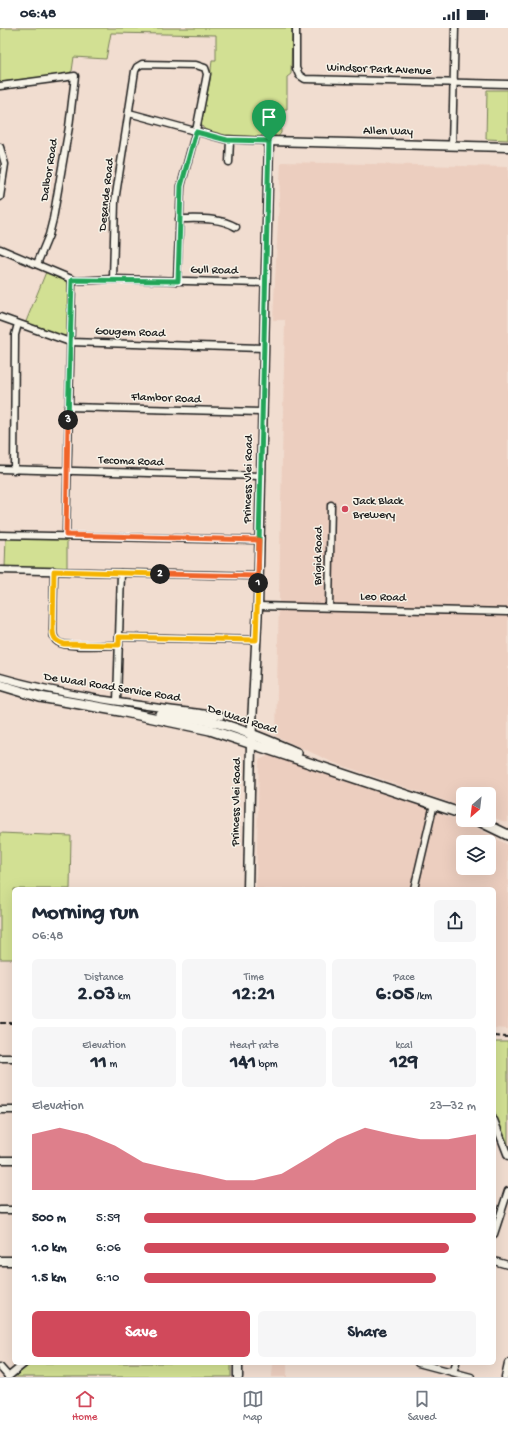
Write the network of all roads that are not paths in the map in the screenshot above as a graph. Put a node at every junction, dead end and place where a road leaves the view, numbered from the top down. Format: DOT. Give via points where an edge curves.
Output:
graph roads {
  1 [pos="296,28"];
  2 [pos="455,28"];
  3 [pos="453,83"];
  4 [pos="508,84"];
  5 [pos="0,86"];
  6 [pos="129,113"];
  7 [pos="196,132"];
  8 [pos="230,140"];
  9 [pos="269,141"];
  10 [pos="452,145"];
  11 [pos="0,147"];
  12 [pos="508,147"];
  13 [pos="229,162"];
  14 [pos="0,196"];
  15 [pos="179,219"];
  16 [pos="236,227"];
  17 [pos="0,249"];
  18 [pos="37,264"];
  19 [pos="113,279"];
  20 [pos="72,280"];
  21 [pos="178,281"];
  22 [pos="265,283"];
  23 [pos="0,317"];
  24 [pos="18,324"];
  25 [pos="70,342"];
  26 [pos="264,348"];
  27 [pos="68,407"];
  28 [pos="262,412"];
  29 [pos="0,469"];
  30 [pos="14,470"];
  31 [pos="67,471"];
  32 [pos="261,476"];
  33 [pos="331,505"];
  34 [pos="0,534"];
  35 [pos="66,535"];
  36 [pos="259,540"];
  37 [pos="0,570"];
  38 [pos="54,571"];
  39 [pos="121,573"];
  40 [pos="258,576"];
  41 [pos="258,606"];
  42 [pos="329,607"];
  43 [pos="508,612"];
  44 [pos="119,637"];
  45 [pos="256,640"];
  46 [pos="119,645"];
  47 [pos="0,677"];
  48 [pos="0,685"];
  49 [pos="118,706"];
  50 [pos="222,716"];
  51 [pos="251,739"];
  52 [pos="434,804"];
  53 [pos="456,812"];
  54 [pos="491,827"];
  55 [pos="508,835"];
  56 [pos="248,886"];
  57 [pos="414,887"];
  58 [pos="0,1058"];
  59 [pos="12,1058"];
  60 [pos="0,1110"];
  61 [pos="12,1110"];
  62 [pos="496,1125"];
  63 [pos="508,1156"];
  64 [pos="0,1160"];
  65 [pos="12,1160"];
  66 [pos="508,1191"];
  67 [pos="0,1210"];
  68 [pos="12,1210"];
  69 [pos="496,1228"];
  70 [pos="0,1261"];
  71 [pos="12,1261"];
  72 [pos="496,1262"];
  73 [pos="508,1265"];
  74 [pos="508,1363"];
  75 [pos="23,1365"];
  76 [pos="238,1365"];
  77 [pos="423,1365"];
  78 [pos="455,1365"];
  79 [pos="0,1367"];
  80 [pos="453,1372"];
  81 [pos="445,1374"];
  82 [pos="8,1377"];
  83 [pos="238,1377"];
  84 [pos="471,1377"];
  85 [pos="504,1377"];
  1 -- 3 [label="street, Windsor Park Avenue" via="296,68 299,75 305,79"];
  2 -- 3 [label="street"];
  3 -- 4 [label="street, Windsor Park Avenue"];
  3 -- 10 [label="street"];
  5 -- 18 [label="street, Dalbor Road" via="75,76 53,219"];
  6 -- 7 [label="street"];
  6 -- 7 [label="street, Desande Road" via="137,67 142,64 196,65 205,68 207,74"];
  6 -- 19 [label="street, Desande Road" via="114,208"];
  7 -- 8 [label="street"];
  7 -- 15 [label="street" via="181,186"];
  8 -- 9 [label="street"];
  8 -- 13 [label="street"];
  9 -- 10 [label="street, Allen Way"];
  9 -- 22 [label="street, Princess Vlei Road"];
  10 -- 12 [label="street, Allen Way"];
  11 -- 14 [label="street" via="5,164"];
  15 -- 16 [label="street" via="220,220"];
  15 -- 21 [label="street"];
  17 -- 18 [label="street, Gull Road"];
  18 -- 20 [label="street, Gull Road"];
  19 -- 20 [label="street, Gull Road"];
  19 -- 21 [label="street, Gull Road"];
  20 -- 25 [label="street"];
  21 -- 22 [label="street, Gull Road"];
  22 -- 26 [label="street, Princess Vlei Road"];
  23 -- 24 [label="street, Gougem Road"];
  24 -- 25 [label="street, Gougem Road"];
  24 -- 30 [label="street" via="15,335"];
  25 -- 26 [label="street, Gougem Road"];
  25 -- 27 [label="street"];
  26 -- 28 [label="street, Princess Vlei Road"];
  27 -- 28 [label="street, Flambor Road"];
  27 -- 31 [label="street"];
  28 -- 32 [label="street, Princess Vlei Road"];
  29 -- 30 [label="street, Tecoma Road"];
  30 -- 31 [label="street, Tecoma Road"];
  31 -- 32 [label="street, Tecoma Road"];
  31 -- 35 [label="street"];
  32 -- 36 [label="street, Princess Vlei Road"];
  33 -- 42 [label="street, Brigid Road"];
  34 -- 35 [label="street"];
  35 -- 36 [label="street"];
  36 -- 40 [label="street, Princess Vlei Road"];
  37 -- 38 [label="street"];
  38 -- 39 [label="street"];
  38 -- 46 [label="street" via="53,635 56,640 64,644"];
  39 -- 40 [label="street"];
  39 -- 44 [label="street"];
  40 -- 41 [label="street, Princess Vlei Road"];
  41 -- 42 [label="street, Leo Road"];
  41 -- 45 [label="street, Princess Vlei Road"];
  42 -- 43 [label="street, Leo Road"];
  44 -- 45 [label="street"];
  44 -- 46 [label="street"];
  45 -- 51 [label="street, Princess Vlei Road"];
  46 -- 49 [label="street"];
  47 -- 49 [label="street, De Waal Road Service Road"];
  48 -- 49 [label="main road, De Waal Road" via="40,697"];
  49 -- 50 [label="street, De Waal Road Service Road"];
  49 -- 51 [label="main road, De Waal Road"];
  51 -- 52 [label="main road, De Waal Road"];
  51 -- 56 [label="street, Princess Vlei Road"];
  52 -- 53 [label="main road, De Waal Road"];
  52 -- 57 [label="street"];
  54 -- 55 [label="main road"];
  58 -- 59 [label="street"];
  60 -- 61 [label="street"];
  62 -- 63 [label="street"];
  64 -- 65 [label="street"];
  66 -- 69 [label="street"];
  67 -- 68 [label="street"];
  70 -- 71 [label="street"];
  72 -- 73 [label="street"];
  74 -- 85 [label="street"];
  75 -- 82 [label="street"];
  76 -- 83 [label="street"];
  77 -- 81 [label="street"];
  78 -- 80 [label="street"];
  79 -- 82 [label="street"];
  80 -- 81 [label="street"];
  80 -- 84 [label="street"];
}
